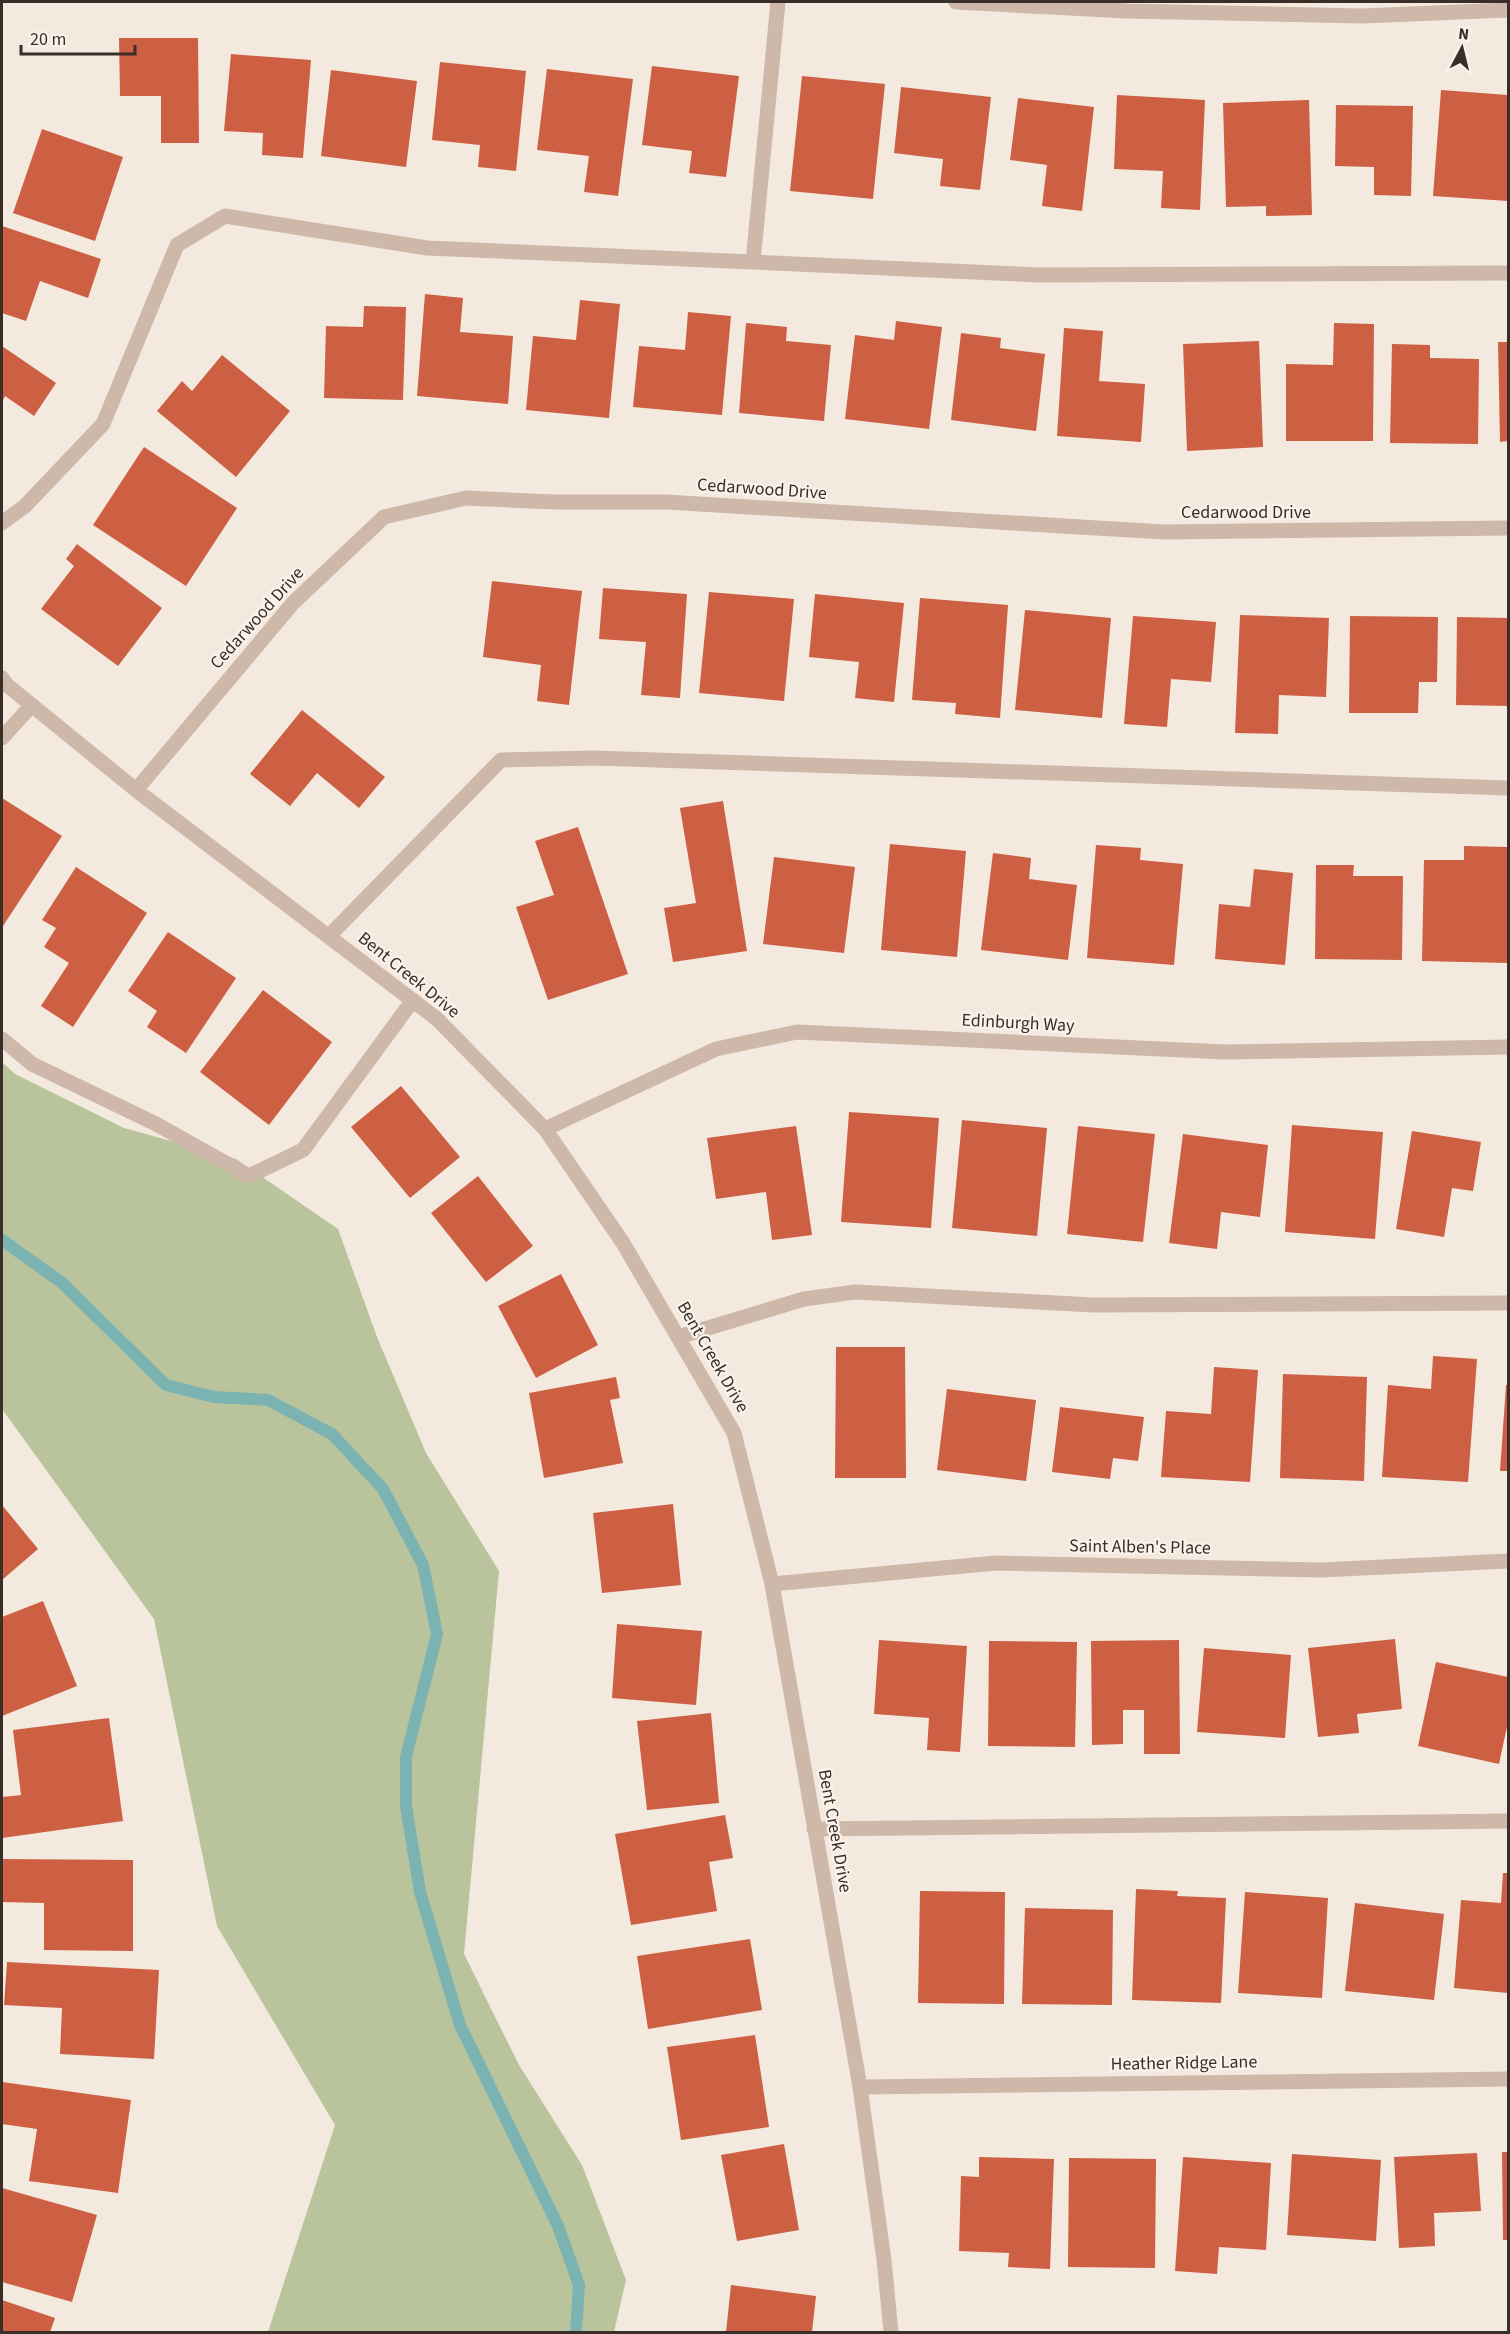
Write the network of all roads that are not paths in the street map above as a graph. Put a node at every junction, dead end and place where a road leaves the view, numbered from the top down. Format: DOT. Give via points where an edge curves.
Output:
graph roads {
  1 [pos="778,2"];
  2 [pos="957,2"];
  3 [pos="1509,10"];
  4 [pos="753,262"];
  5 [pos="1509,273"];
  6 [pos="2,523"];
  7 [pos="1509,528"];
  8 [pos="2,678"];
  9 [pos="32,705"];
  10 [pos="2,738"];
  11 [pos="1509,788"];
  12 [pos="136,790"];
  13 [pos="329,936"];
  14 [pos="413,1000"];
  15 [pos="2,1039"];
  16 [pos="1509,1047"];
  17 [pos="545,1130"];
  18 [pos="1509,1303"];
  19 [pos="678,1337"];
  20 [pos="1509,1561"];
  21 [pos="771,1584"];
  22 [pos="1509,1821"];
  23 [pos="814,1829"];
  24 [pos="1509,2079"];
  25 [pos="860,2087"];
  26 [pos="891,2332"];
  1 -- 4 [label="street"];
  2 -- 3 [label="street" via="1350,16"];
  4 -- 5 [label="street" via="1038,274"];
  4 -- 6 [label="street" via="427,248 225,216 177,244 102,424 25,506"];
  7 -- 12 [label="street, Cedarwood Drive" via="1163,532 666,502 466,498 384,517 293,603"];
  8 -- 9 [label="street, Bent Creek Drive"];
  9 -- 10 [label="street"];
  9 -- 12 [label="street, Bent Creek Drive"];
  11 -- 13 [label="street" via="594,758 501,760"];
  12 -- 13 [label="street, Bent Creek Drive"];
  13 -- 14 [label="street, Bent Creek Drive"];
  14 -- 15 [label="street" via="303,1150 249,1176 156,1124 32,1064"];
  14 -- 17 [label="street, Bent Creek Drive" via="437,1019"];
  16 -- 17 [label="street, Edinburgh Way" via="1225,1052 796,1032 716,1049"];
  17 -- 19 [label="street, Bent Creek Drive" via="623,1243"];
  18 -- 19 [label="street" via="1093,1305 855,1292 804,1299"];
  19 -- 21 [label="street, Bent Creek Drive" via="734,1433"];
  20 -- 21 [label="street, Saint Alben's Place" via="1321,1570 996,1563"];
  21 -- 23 [label="street, Bent Creek Drive"];
  22 -- 23 [label="street"];
  23 -- 25 [label="street, Bent Creek Drive"];
  24 -- 25 [label="street, Heather Ridge Lane"];
  25 -- 26 [label="street, Bent Creek Drive"];
}
